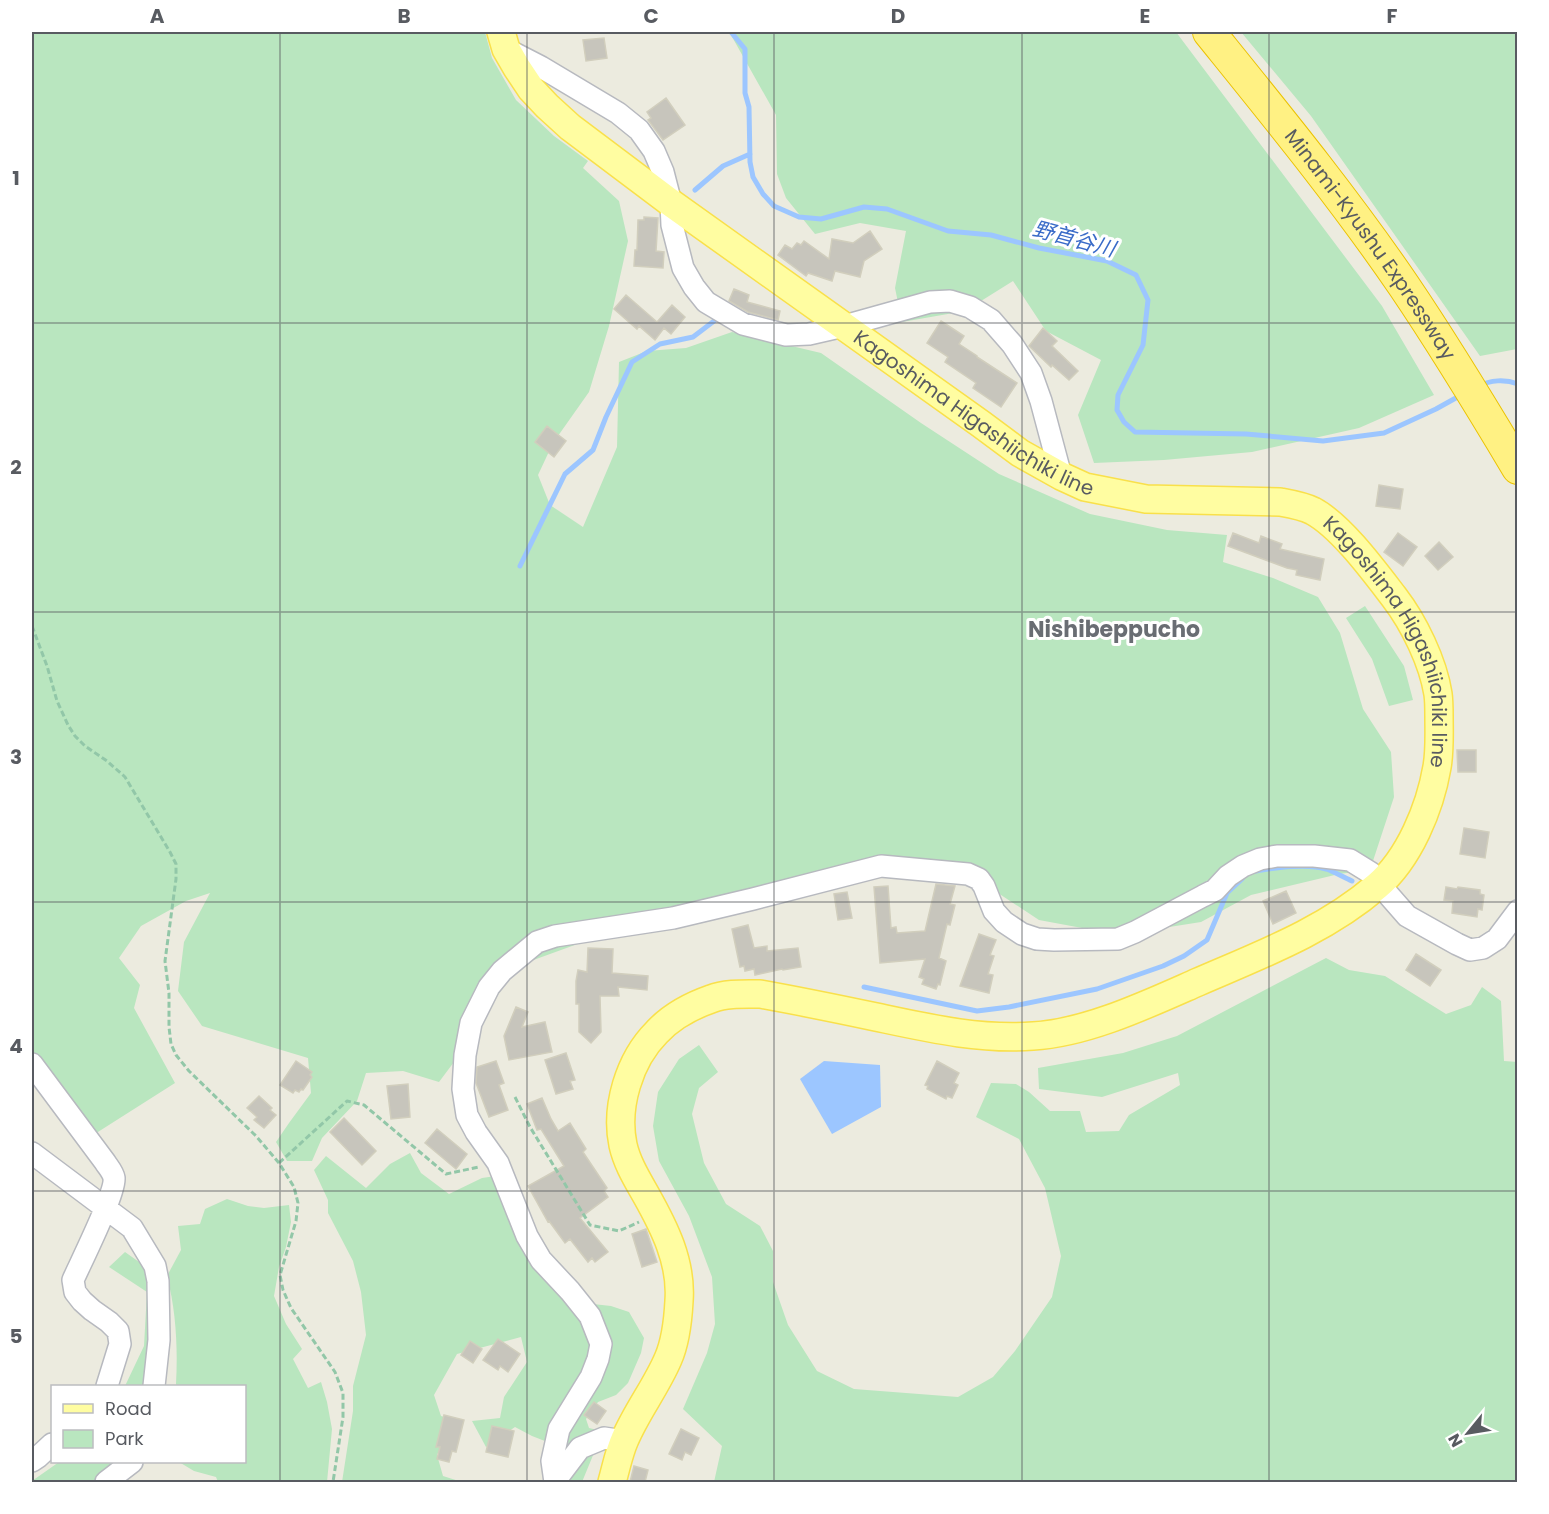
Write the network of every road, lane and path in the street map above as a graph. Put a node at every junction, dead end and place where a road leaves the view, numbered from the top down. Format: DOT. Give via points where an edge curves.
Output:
graph roads {
  1 [pos="1209,32"];
  2 [pos="504,40"];
  3 [pos="671,202"];
  4 [pos="844,326"];
  5 [pos="1518,468"];
  6 [pos="1061,476"];
  7 [pos="32,626"];
  8 [pos="1379,884"];
  9 [pos="1518,911"];
  10 [pos="32,1064"];
  11 [pos="515,1097"];
  12 [pos="32,1153"];
  13 [pos="498,1162"];
  14 [pos="279,1163"];
  15 [pos="105,1208"];
  16 [pos="657,1214"];
  17 [pos="107,1385"];
  18 [pos="154,1385"];
  19 [pos="624,1441"];
  20 [pos="51,1445"];
  21 [pos="32,1461"];
  22 [pos="130,1463"];
  23 [pos="106,1482"];
  24 [pos="333,1482"];
  25 [pos="555,1482"];
  26 [pos="612,1482"];
  1 -- 5 [label="highway, Minami-Kyushu Expressway" via="1308,155 1403,284"];
  2 -- 3 [label="main road, Kagoshima Higashiichiki line" via="517,68 547,106"];
  2 -- 3 [label="street" via="639,130 654,151"];
  3 -- 4 [label="main road, Kagoshima Higashiichiki line"];
  3 -- 4 [label="street" via="672,225 683,268 706,302 743,324 786,335"];
  4 -- 6 [label="main road, Kagoshima Higashiichiki line" via="1020,453"];
  4 -- 6 [label="street" via="930,302 950,301 991,320 1031,373"];
  6 -- 8 [label="main road, Kagoshima Higashiichiki line" via="1085,487 1146,499 1296,505 1326,519 1374,570 1420,640 1433,672 1439,736 1429,801 1412,840"];
  7 -- 14 [label="path" via="68,725 85,746 125,777 176,864 165,961 169,1027 176,1055"];
  8 -- 9 [label="street" via="1407,915 1470,950 1483,948 1497,939"];
  8 -- 13 [label="street" via="1371,873 1350,860 1277,856 1243,866 1215,890 1118,939 1054,940 1022,934 1004,922 994,911 979,879 968,874 880,866 673,918 555,936 537,942 501,971 471,1023 465,1055 467,1115"];
  8 -- 16 [label="main road, Kagoshima Higashiichiki line" via="1350,908 1280,946 1117,1016 1071,1030 1033,1036 946,1032 760,994 712,998 692,1007 672,1017 643,1049 630,1074 623,1101 623,1146 630,1167"];
  10 -- 15 [label="street" via="112,1171 113,1188"];
  11 -- 16 [label="path" via="590,1225 619,1232"];
  12 -- 15 [label="street"];
  13 -- 14 [label="path" via="446,1174 364,1105 347,1101"];
  13 -- 25 [label="street" via="527,1236 541,1260 590,1316 601,1344 591,1377 559,1429 552,1461"];
  14 -- 24 [label="path" via="294,1187 298,1203 280,1275 283,1290 335,1372 343,1393"];
  15 -- 17 [label="street" via="73,1280 82,1302 118,1331 120,1344"];
  15 -- 18 [label="street" via="132,1228 155,1266 159,1340"];
  16 -- 19 [label="main road, Kagoshima Higashiichiki line" via="671,1246 678,1277 680,1299 675,1336 669,1358"];
  19 -- 25 [label="street" via="604,1438 580,1448"];
  19 -- 26 [label="main road, Kagoshima Higashiichiki line"];
  20 -- 21 [label="street"];
  22 -- 23 [label="street"];
}
